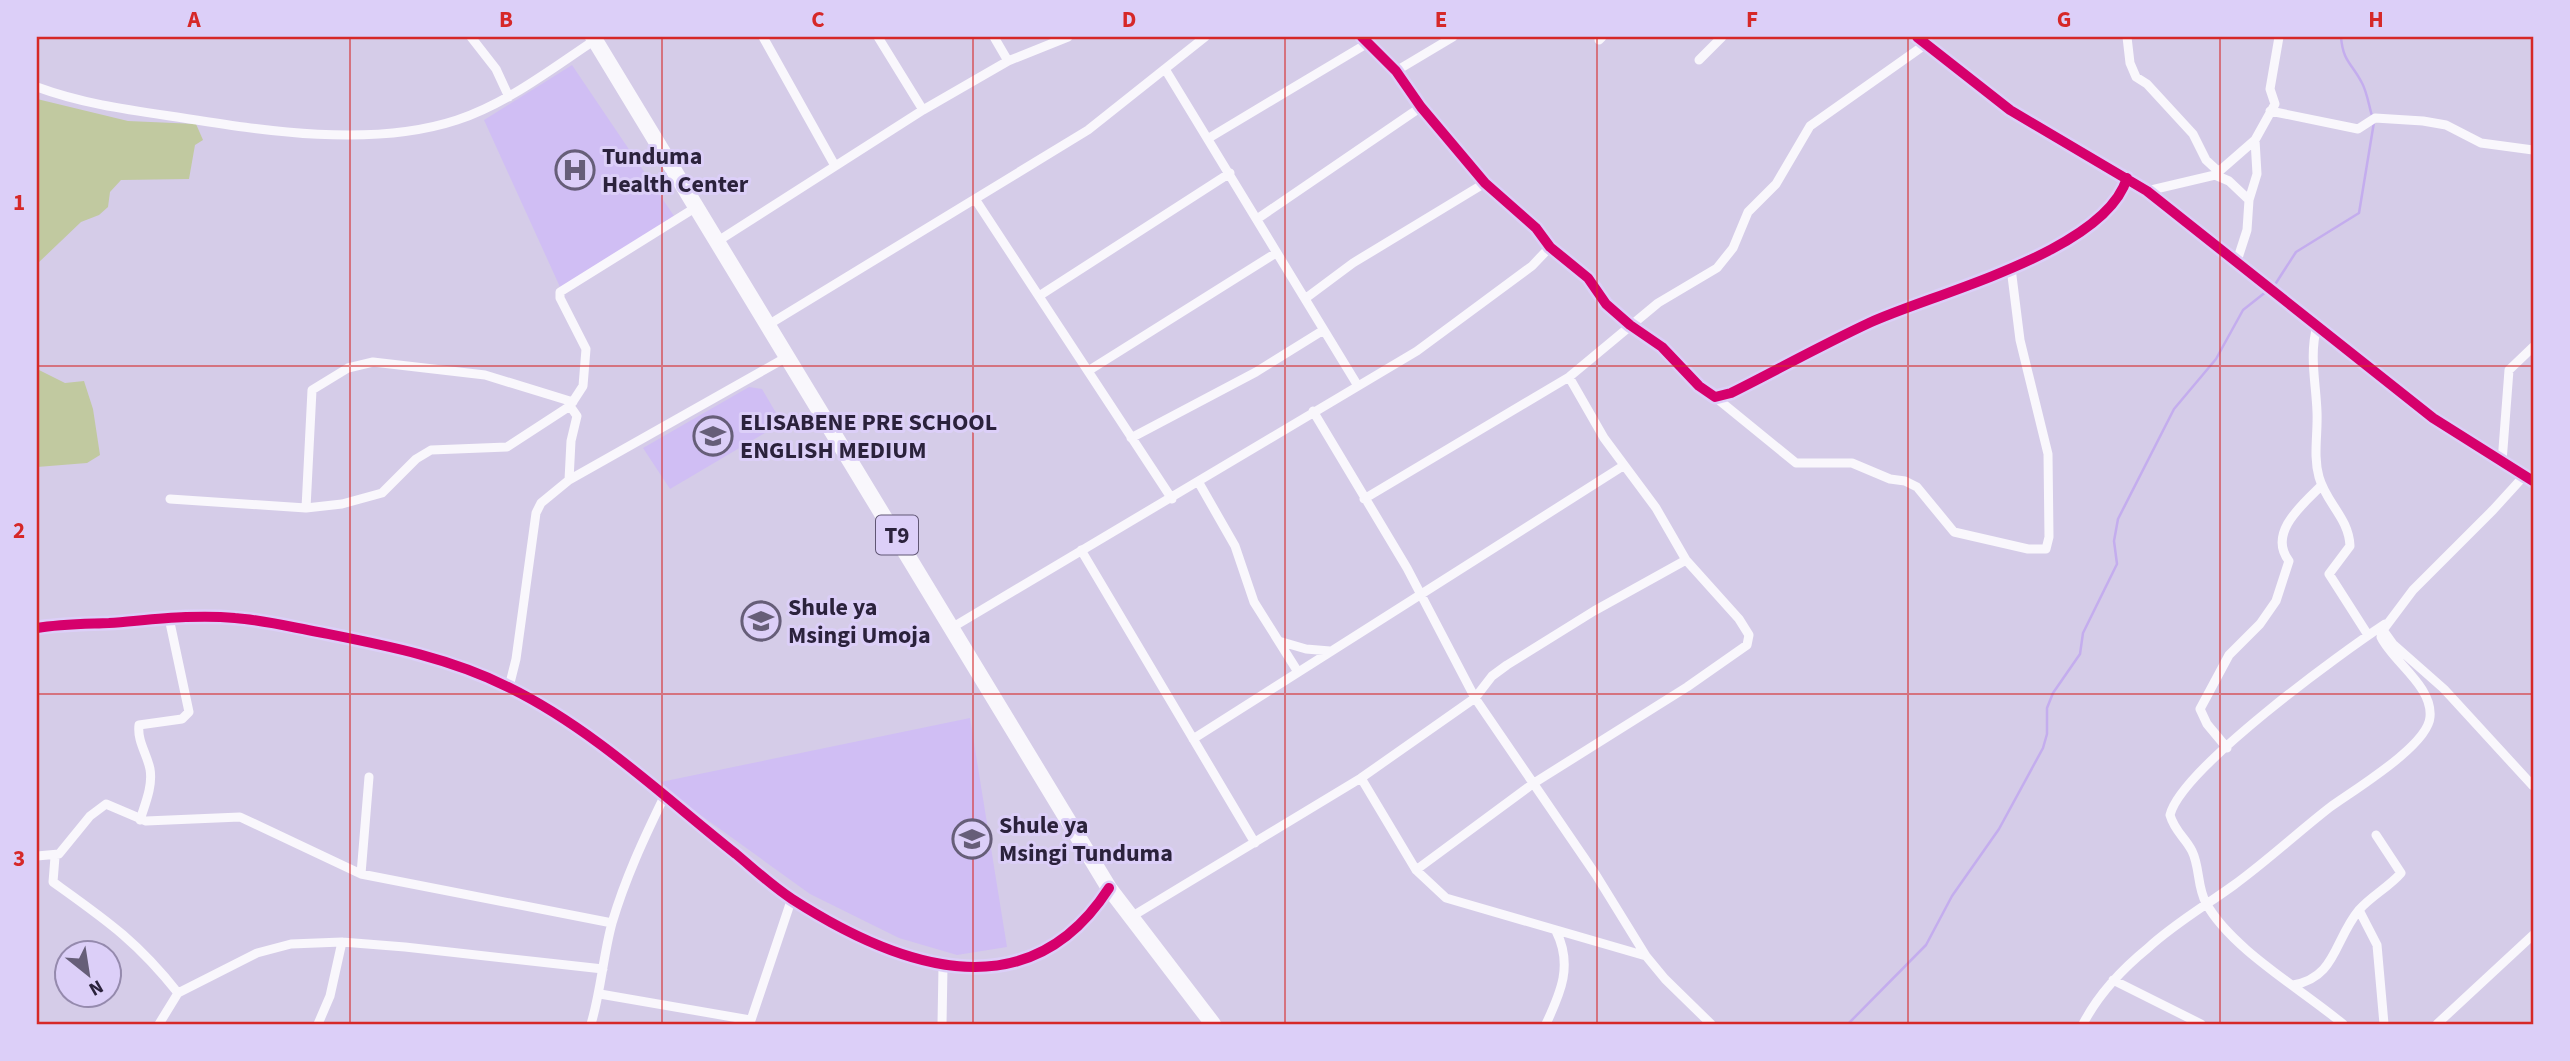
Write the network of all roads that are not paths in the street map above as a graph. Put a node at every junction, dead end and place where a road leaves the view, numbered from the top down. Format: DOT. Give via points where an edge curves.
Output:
graph roads {
  1 [pos="471,37"];
  2 [pos="763,37"];
  3 [pos="878,37"];
  4 [pos="994,37"];
  5 [pos="1068,37"];
  6 [pos="1205,37"];
  7 [pos="1453,37"];
  8 [pos="1722,37"];
  9 [pos="1917,37"];
  10 [pos="2127,37"];
  11 [pos="2279,37"];
  12 [pos="594,38"];
  13 [pos="1365,40"];
  14 [pos="1926,44"];
  15 [pos="1699,60"];
  16 [pos="1008,61"];
  17 [pos="1165,69"];
  18 [pos="1396,71"];
  19 [pos="37,87"];
  20 [pos="509,97"];
  21 [pos="1421,107"];
  22 [pos="923,110"];
  23 [pos="2270,111"];
  24 [pos="1209,138"];
  25 [pos="2255,140"];
  26 [pos="2533,150"];
  27 [pos="834,164"];
  28 [pos="1230,173"];
  29 [pos="2217,174"];
  30 [pos="2127,178"];
  31 [pos="1485,183"];
  32 [pos="2147,191"];
  33 [pos="975,199"];
  34 [pos="2249,200"];
  35 [pos="698,206"];
  36 [pos="1257,219"];
  37 [pos="718,241"];
  38 [pos="1550,247"];
  39 [pos="1276,253"];
  40 [pos="2237,261"];
  41 [pos="2011,268"];
  42 [pos="1039,296"];
  43 [pos="1306,298"];
  44 [pos="768,325"];
  45 [pos="1630,325"];
  46 [pos="2317,326"];
  47 [pos="1322,331"];
  48 [pos="2533,347"];
  49 [pos="787,356"];
  50 [pos="1088,371"];
  51 [pos="1569,377"];
  52 [pos="1358,386"];
  53 [pos="1715,397"];
  54 [pos="571,404"];
  55 [pos="1313,411"];
  56 [pos="1131,438"];
  57 [pos="2502,462"];
  58 [pos="1623,466"];
  59 [pos="2524,476"];
  60 [pos="569,480"];
  61 [pos="2533,481"];
  62 [pos="1199,483"];
  63 [pos="2322,485"];
  64 [pos="170,499"];
  65 [pos="1172,499"];
  66 [pos="1364,499"];
  67 [pos="306,508"];
  68 [pos="1081,550"];
  69 [pos="1686,560"];
  70 [pos="1422,595"];
  71 [pos="169,618"];
  72 [pos="953,627"];
  73 [pos="2384,627"];
  74 [pos="37,628"];
  75 [pos="2368,635"];
  76 [pos="1281,642"];
  77 [pos="1332,651"];
  78 [pos="1298,672"];
  79 [pos="509,687"];
  80 [pos="1475,698"];
  81 [pos="1193,739"];
  82 [pos="2227,748"];
  83 [pos="369,777"];
  84 [pos="1361,778"];
  85 [pos="1534,783"];
  86 [pos="2533,786"];
  87 [pos="664,797"];
  88 [pos="140,820"];
  89 [pos="2376,835"];
  90 [pos="1255,843"];
  91 [pos="37,856"];
  92 [pos="55,857"];
  93 [pos="1416,870"];
  94 [pos="361,874"];
  95 [pos="1109,888"];
  96 [pos="792,898"];
  97 [pos="2206,904"];
  98 [pos="2359,911"];
  99 [pos="1131,917"];
  100 [pos="612,923"];
  101 [pos="1556,931"];
  102 [pos="2533,935"];
  103 [pos="342,942"];
  104 [pos="1646,956"];
  105 [pos="943,967"];
  106 [pos="603,969"];
  107 [pos="2113,980"];
  108 [pos="2293,985"];
  109 [pos="178,993"];
  110 [pos="600,994"];
  111 [pos="750,1022"];
  112 [pos="159,1024"];
  113 [pos="317,1024"];
  114 [pos="591,1024"];
  115 [pos="942,1024"];
  116 [pos="1213,1024"];
  117 [pos="1546,1024"];
  118 [pos="1711,1024"];
  119 [pos="2083,1024"];
  120 [pos="2201,1024"];
  121 [pos="2343,1024"];
  122 [pos="2384,1024"];
  123 [pos="2437,1024"];
  1 -- 20 [label="street" via="496,69"];
  2 -- 27 [label="street"];
  3 -- 22 [label="street"];
  4 -- 16 [label="street"];
  5 -- 16 [label="street"];
  6 -- 17 [label="street"];
  7 -- 18 [label="street"];
  8 -- 15 [label="street"];
  9 -- 14 [label="street"];
  10 -- 29 [label="street" via="2136,77 2193,134"];
  11 -- 23 [label="street" via="2270,89 2275,104"];
  12 -- 20 [label="street"];
  12 -- 35 [label="highway, T9"];
  13 -- 18 [label="street"];
  13 -- 24 [label="street"];
  14 -- 30 [label="street" via="2010,110"];
  14 -- 45 [label="street" via="1817,119 1798,142 1776,184 1748,212 1726,260"];
  16 -- 22 [label="street"];
  17 -- 24 [label="street"];
  17 -- 33 [label="street" via="1088,130"];
  18 -- 21 [label="street"];
  19 -- 20 [label="street" via="97,106 335,136 424,128"];
  21 -- 31 [label="street"];
  21 -- 36 [label="street"];
  22 -- 27 [label="street"];
  23 -- 25 [label="street"];
  23 -- 26 [label="street" via="2358,129 2375,118 2423,121 2445,125 2481,143"];
  24 -- 28 [label="street"];
  25 -- 29 [label="street"];
  25 -- 34 [label="street" via="2257,174"];
  27 -- 37 [label="street"];
  28 -- 36 [label="street"];
  28 -- 42 [label="street"];
  29 -- 32 [label="street"];
  29 -- 34 [label="street"];
  30 -- 32 [label="street"];
  30 -- 41 [label="street" via="2115,203 2081,231"];
  31 -- 38 [label="street" via="1536,228"];
  31 -- 43 [label="street" via="1353,263"];
  32 -- 40 [label="street"];
  33 -- 42 [label="street"];
  33 -- 44 [label="street"];
  34 -- 40 [label="street" via="2247,230"];
  35 -- 37 [label="highway, T9"];
  35 -- 54 [label="street" via="560,292 586,349 583,386"];
  36 -- 39 [label="street"];
  37 -- 44 [label="highway, T9"];
  38 -- 45 [label="street" via="1588,278 1606,304"];
  38 -- 52 [label="street" via="1532,267 1455,325"];
  39 -- 43 [label="street"];
  39 -- 50 [label="street"];
  40 -- 46 [label="street"];
  41 -- 53 [label="street" via="1872,322"];
  41 -- 53 [label="street" via="2020,340 2048,454 2046,549 1954,532 1917,487 1905,481 1852,463 1796,463"];
  42 -- 50 [label="street"];
  43 -- 47 [label="street"];
  44 -- 49 [label="highway, T9"];
  45 -- 51 [label="street"];
  45 -- 53 [label="street" via="1662,346"];
  46 -- 57 [label="street" via="2433,418"];
  46 -- 63 [label="street" via="2312,350"];
  47 -- 52 [label="street"];
  47 -- 56 [label="street" via="1256,372"];
  48 -- 57 [label="street" via="2509,370"];
  49 -- 60 [label="street"];
  49 -- 72 [label="highway, T9"];
  50 -- 56 [label="street"];
  51 -- 58 [label="street"];
  51 -- 66 [label="street"];
  52 -- 55 [label="street"];
  54 -- 60 [label="street" via="577,416"];
  54 -- 67 [label="street" via="507,447 431,450 382,493"];
  54 -- 67 [label="street" via="485,375 373,362 348,368 312,390"];
  55 -- 62 [label="street"];
  55 -- 66 [label="street"];
  56 -- 65 [label="street"];
  57 -- 59 [label="street"];
  58 -- 69 [label="street" via="1656,508"];
  58 -- 70 [label="street"];
  59 -- 61 [label="street"];
  59 -- 73 [label="street" via="2413,590"];
  60 -- 79 [label="street" via="541,503 536,513"];
  62 -- 65 [label="street"];
  62 -- 76 [label="street" via="1235,546 1254,602"];
  63 -- 75 [label="street" via="2341,514 2350,540 2348,553 2329,574"];
  63 -- 82 [label="street" via="2290,519 2281,542 2289,561 2276,601 2229,655 2200,709"];
  64 -- 67 [label="street"];
  65 -- 68 [label="street"];
  66 -- 70 [label="street"];
  68 -- 72 [label="street"];
  68 -- 81 [label="street"];
  69 -- 80 [label="street" via="1524,653 1492,676"];
  69 -- 85 [label="street" via="1739,619 1749,635 1747,645"];
  70 -- 77 [label="street"];
  70 -- 80 [label="street"];
  71 -- 74 [label="street"];
  71 -- 79 [label="street" via="235,617 407,649"];
  71 -- 88 [label="street" via="188,712 183,719 139,725 150,770"];
  72 -- 95 [label="highway, T9"];
  73 -- 75 [label="street"];
  73 -- 86 [label="street" via="2393,645 2444,689"];
  73 -- 97 [label="street" via="2381,637 2385,644 2428,702 2430,718 2424,730 2399,756"];
  75 -- 82 [label="street" via="2323,666"];
  76 -- 77 [label="street"];
  76 -- 78 [label="street"];
  77 -- 78 [label="street"];
  78 -- 81 [label="street"];
  79 -- 87 [label="street" via="581,731"];
  80 -- 84 [label="street"];
  80 -- 85 [label="street"];
  81 -- 90 [label="street"];
  82 -- 97 [label="street" via="2183,789 2170,815 2177,834 2191,850"];
  83 -- 94 [label="street"];
  84 -- 90 [label="street"];
  84 -- 93 [label="street"];
  85 -- 93 [label="street"];
  85 -- 104 [label="street"];
  87 -- 96 [label="street"];
  87 -- 100 [label="street"];
  88 -- 92 [label="street" via="112,806 100,806"];
  88 -- 94 [label="street" via="240,817"];
  89 -- 98 [label="street" via="2401,873"];
  90 -- 99 [label="street"];
  91 -- 92 [label="street"];
  92 -- 109 [label="street" via="53,882 112,922"];
  93 -- 101 [label="street" via="1446,898"];
  94 -- 100 [label="street"];
  95 -- 99 [label="highway, T9"];
  95 -- 105 [label="street" via="1090,916 1021,961 981,968"];
  96 -- 105 [label="street" via="880,946"];
  96 -- 111 [label="street"];
  97 -- 107 [label="street" via="2167,931"];
  97 -- 108 [label="street" via="2227,931"];
  98 -- 108 [label="street" via="2325,971 2309,982"];
  98 -- 122 [label="street" via="2377,945"];
  99 -- 116 [label="highway, T9"];
  100 -- 106 [label="street"];
  101 -- 104 [label="street"];
  101 -- 117 [label="street" via="1565,949 1566,974"];
  102 -- 123 [label="street"];
  103 -- 106 [label="street"];
  103 -- 109 [label="street" via="291,944 257,953"];
  103 -- 113 [label="street" via="330,996"];
  104 -- 118 [label="street"];
  105 -- 115 [label="street"];
  106 -- 110 [label="street"];
  107 -- 119 [label="street"];
  107 -- 120 [label="street"];
  108 -- 121 [label="street"];
  109 -- 112 [label="street"];
  110 -- 111 [label="street"];
  110 -- 114 [label="street"];
}
